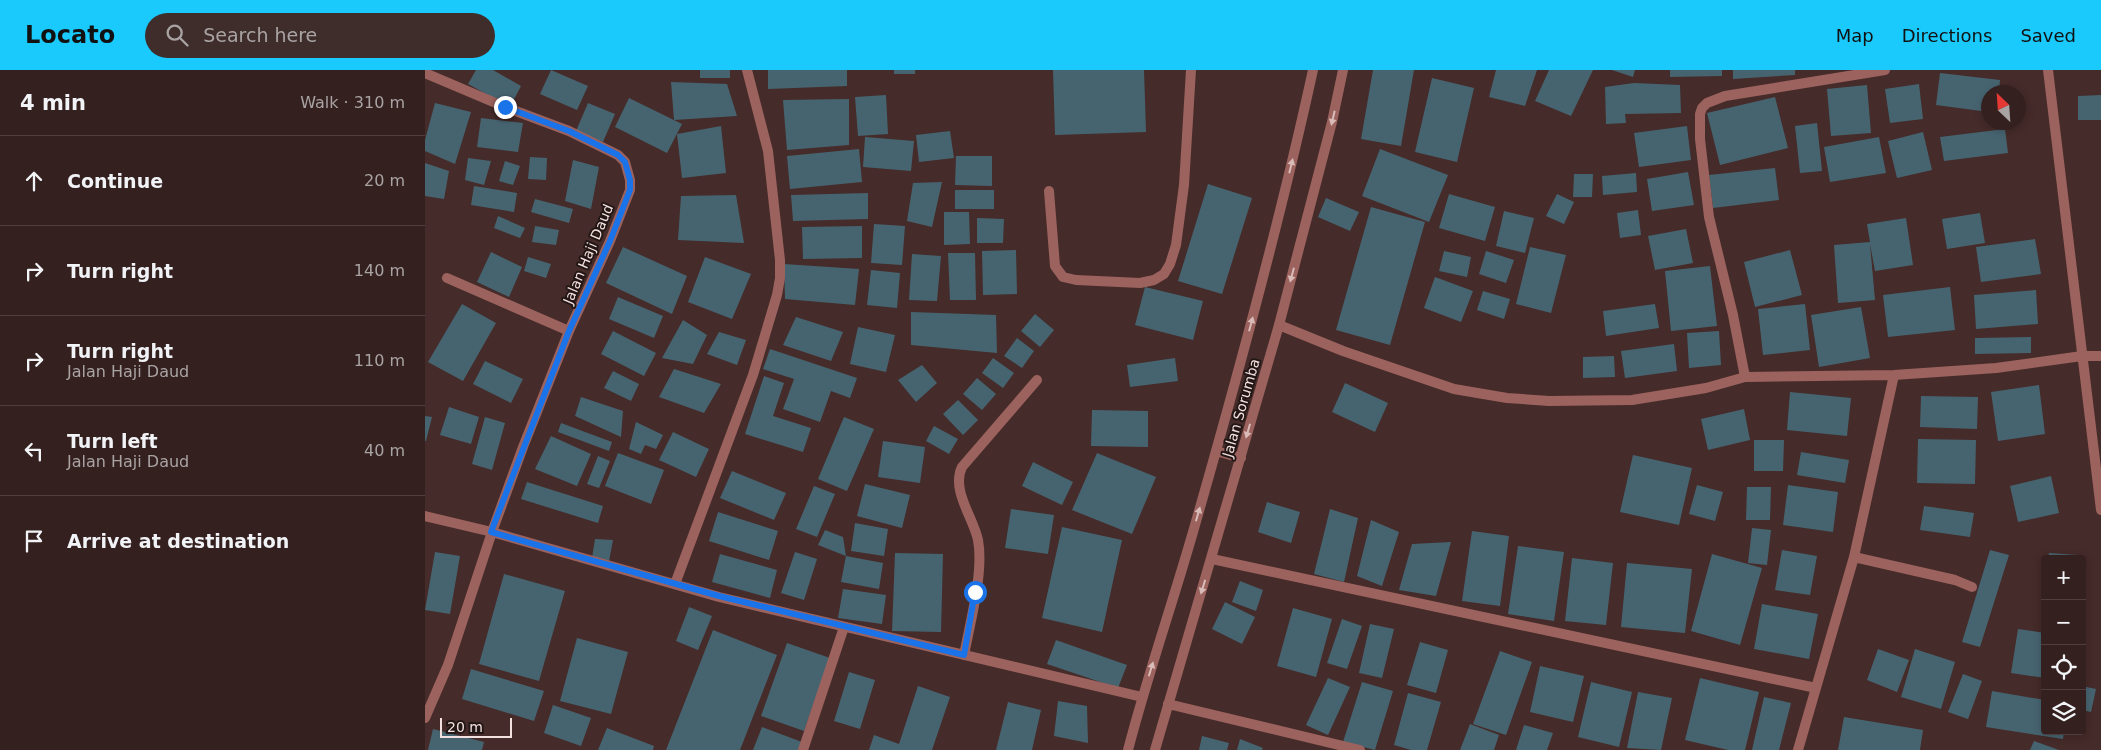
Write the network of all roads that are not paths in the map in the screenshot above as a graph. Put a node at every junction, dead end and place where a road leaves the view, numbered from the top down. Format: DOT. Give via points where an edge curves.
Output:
graph roads {
  1 [pos="747,70"];
  2 [pos="1191,70"];
  3 [pos="1313,70"];
  4 [pos="1343,70"];
  5 [pos="1885,70"];
  6 [pos="2048,70"];
  7 [pos="425,73"];
  8 [pos="1049,191"];
  9 [pos="447,278"];
  10 [pos="1279,325"];
  11 [pos="569,331"];
  12 [pos="2082,356"];
  13 [pos="2101,356"];
  14 [pos="1894,375"];
  15 [pos="1745,377"];
  16 [pos="1037,380"];
  17 [pos="1217,451"];
  18 [pos="1241,458"];
  19 [pos="2101,510"];
  20 [pos="425,516"];
  21 [pos="491,532"];
  22 [pos="1854,557"];
  23 [pos="1211,559"];
  24 [pos="675,584"];
  25 [pos="1972,587"];
  26 [pos="844,627"];
  27 [pos="964,655"];
  28 [pos="1816,688"];
  29 [pos="1142,698"];
  30 [pos="1168,704"];
  31 [pos="425,718"];
  32 [pos="803,750"];
  33 [pos="1128,750"];
  34 [pos="1155,750"];
  35 [pos="1360,750"];
  36 [pos="1798,750"];
  1 -- 24 [label="street" via="768,151 780,278 753,375"];
  2 -- 8 [label="street" via="1184,185 1176,245 1164,274 1140,283 1063,277 1055,266"];
  17 -- 3 [label="street, Jalan Sorumba, one-way"];
  4 -- 10 [label="street, Jalan Sorumba, one-way"];
  5 -- 15 [label="street" via="1725,96 1707,103 1700,114 1709,217"];
  6 -- 12 [label="street"];
  7 -- 11 [label="street, Jalan Haji Daud" via="569,131 618,155 625,162 630,190"];
  9 -- 11 [label="street"];
  10 -- 15 [label="street" via="1454,389 1507,398 1632,400 1706,388"];
  10 -- 18 [label="street, Jalan Sorumba, one-way"];
  11 -- 21 [label="street, Jalan Haji Daud"];
  12 -- 13 [label="street"];
  12 -- 14 [label="street" via="1997,368"];
  12 -- 19 [label="street"];
  14 -- 15 [label="street"];
  14 -- 22 [label="street"];
  16 -- 27 [label="street" via="958,474 978,541 975,592"];
  17 -- 18 [label="street"];
  29 -- 17 [label="street, Jalan Sorumba, one-way"];
  18 -- 23 [label="street, Jalan Sorumba"];
  20 -- 21 [label="street"];
  21 -- 24 [label="street"];
  21 -- 31 [label="street, Jalan Haji Daud" via="461,630"];
  22 -- 25 [label="street" via="1955,580"];
  22 -- 28 [label="street"];
  23 -- 28 [label="street"];
  23 -- 30 [label="street, Jalan Sorumba, one-way"];
  24 -- 26 [label="street"];
  26 -- 27 [label="street"];
  26 -- 32 [label="street"];
  27 -- 29 [label="street"];
  28 -- 36 [label="street"];
  29 -- 33 [label="street, Jalan Sorumba"];
  30 -- 34 [label="street, Jalan Sorumba"];
  30 -- 35 [label="street"];
}
